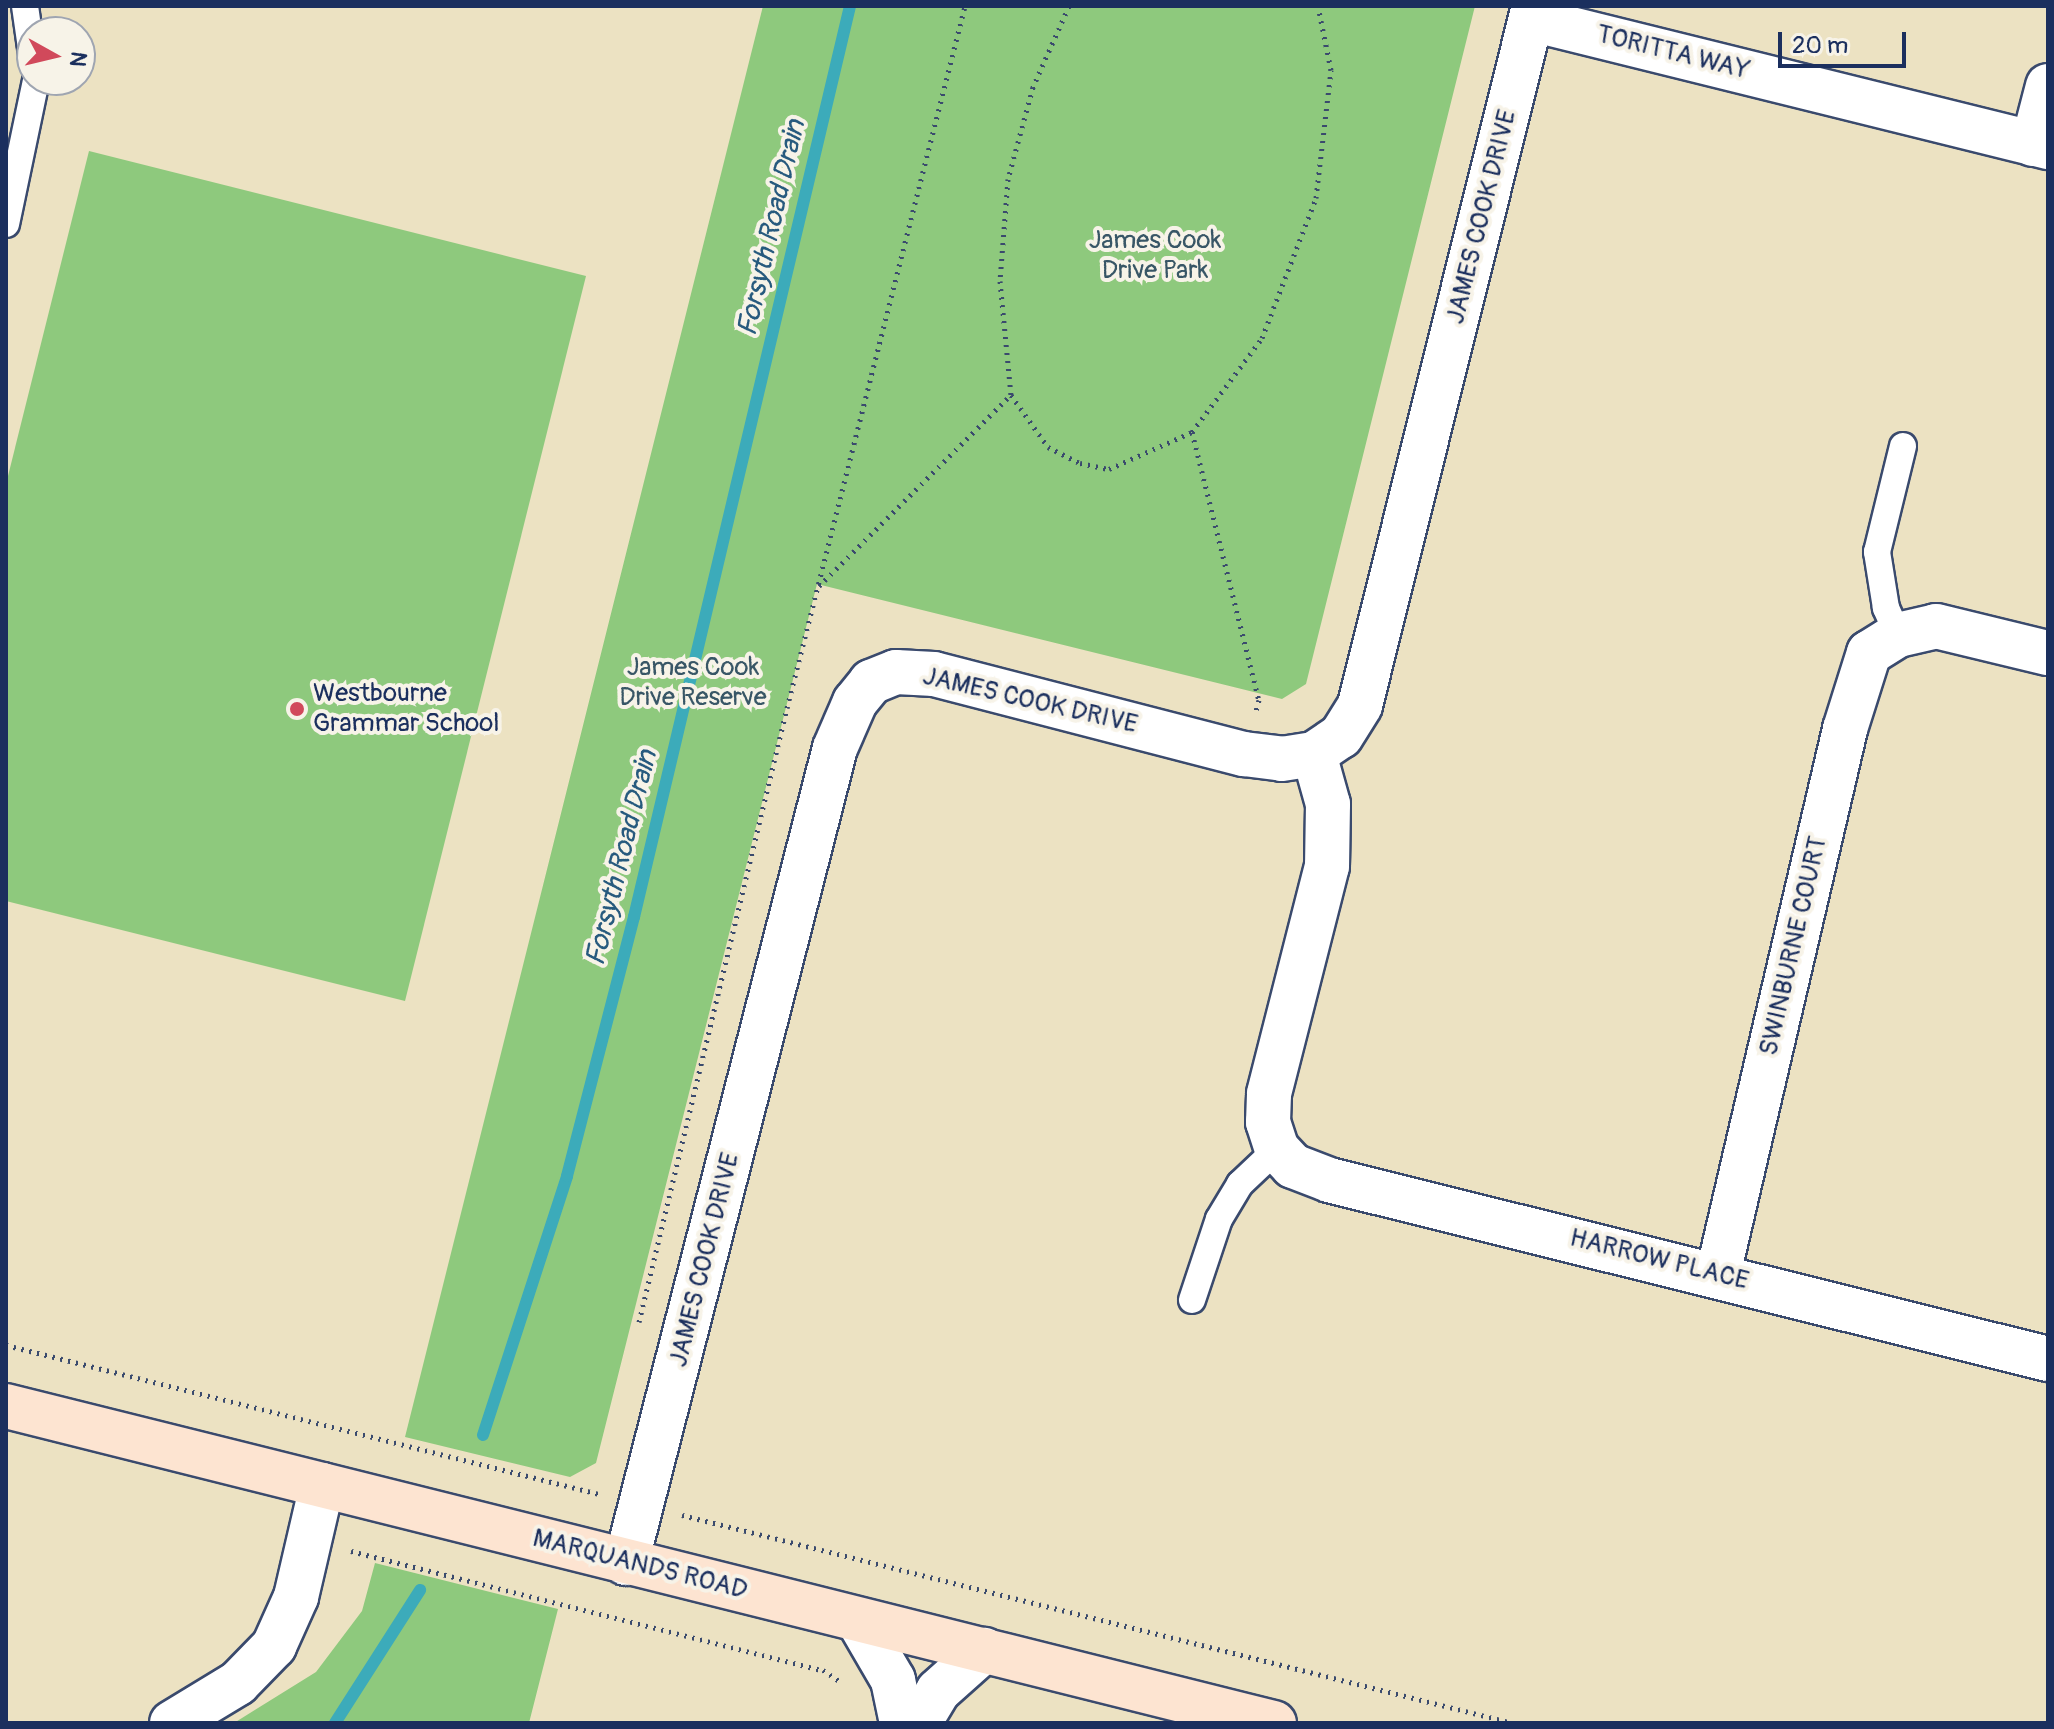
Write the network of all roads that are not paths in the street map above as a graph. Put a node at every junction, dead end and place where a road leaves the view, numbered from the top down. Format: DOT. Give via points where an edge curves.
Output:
graph roads {
  1 [pos="1532,12"];
  2 [pos="2048,86"];
  3 [pos="33,96"];
  4 [pos="2041,146"];
  5 [pos="6,224"];
  6 [pos="1903,446"];
  7 [pos="1898,635"];
  8 [pos="2048,653"];
  9 [pos="1314,754"];
  10 [pos="1277,1149"];
  11 [pos="1718,1274"];
  12 [pos="1192,1300"];
  13 [pos="2048,1359"];
  14 [pos="6,1406"];
  15 [pos="322,1485"];
  16 [pos="626,1563"];
  17 [pos="858,1620"];
  18 [pos="984,1650"];
  19 [pos="172,1723"];
  20 [pos="902,1723"];
  21 [pos="919,1723"];
  22 [pos="1274,1723"];
  1 -- 4 [label="street, TORITTA WAY"];
  1 -- 9 [label="street, JAMES COOK DRIVE" via="1360,705 1341,736"];
  2 -- 4 [label="street"];
  3 -- 5 [label="lane"];
  6 -- 7 [label="lane" via="1877,552 1886,608"];
  7 -- 8 [label="street, SWINBURNE COURT" via="1936,626"];
  7 -- 11 [label="street, SWINBURNE COURT" via="1869,653 1845,729"];
  9 -- 10 [label="street" via="1331,832 1269,1094 1268,1122"];
  9 -- 16 [label="street, JAMES COOK DRIVE" via="1282,759 1244,754 934,674 896,672 871,682 855,702 835,748"];
  10 -- 11 [label="street, HARROW PLACE" via="1293,1166 1329,1180"];
  10 -- 12 [label="lane" via="1240,1184 1219,1219"];
  11 -- 13 [label="street, HARROW PLACE"];
  14 -- 15 [label="street, MARQUANDS ROAD"];
  15 -- 16 [label="street, MARQUANDS ROAD"];
  15 -- 19 [label="street" via="296,1597 274,1646 238,1683"];
  16 -- 17 [label="street, MARQUANDS ROAD"];
  17 -- 18 [label="street, MARQUANDS ROAD"];
  17 -- 20 [label="street" via="893,1680"];
  18 -- 21 [label="street" via="938,1691"];
  18 -- 22 [label="street, MARQUANDS ROAD"];
}
